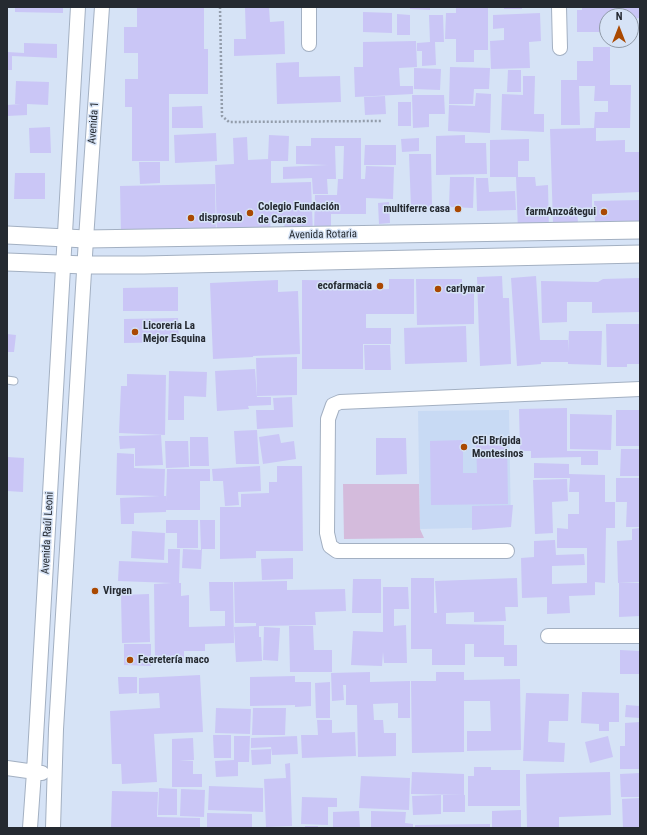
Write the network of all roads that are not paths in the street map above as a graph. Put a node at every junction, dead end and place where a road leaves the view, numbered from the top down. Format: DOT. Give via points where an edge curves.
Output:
graph roads {
  1 [pos="78,7"];
  2 [pos="102,7"];
  3 [pos="309,7"];
  4 [pos="559,7"];
  5 [pos="309,44"];
  6 [pos="560,48"];
  7 [pos="640,230"];
  8 [pos="7,235"];
  9 [pos="65,238"];
  10 [pos="86,239"];
  11 [pos="640,254"];
  12 [pos="7,262"];
  13 [pos="64,263"];
  14 [pos="85,265"];
  15 [pos="640,388"];
  16 [pos="507,551"];
  17 [pos="548,636"];
  18 [pos="640,636"];
  19 [pos="7,768"];
  20 [pos="34,772"];
  21 [pos="54,774"];
  22 [pos="30,828"];
  23 [pos="53,828"];
  1 -- 9 [label="street, Avenida 1"];
  2 -- 10 [label="street, Avenida 1"];
  3 -- 5 [label="street"];
  4 -- 6 [label="street"];
  7 -- 10 [label="street, Avenida Rotaria"];
  8 -- 9 [label="street, Avenida Rotaria"];
  9 -- 10 [label="street, Avenida Rotaria"];
  9 -- 13 [label="street, Avenida Raúl Leoni"];
  10 -- 14 [label="street, Avenida Raúl Leoni"];
  11 -- 14 [label="street"];
  12 -- 13 [label="street"];
  13 -- 14 [label="street"];
  13 -- 20 [label="street, Avenida Raúl Leoni"];
  14 -- 21 [label="street, Avenida Raúl Leoni"];
  15 -- 16 [label="street" via="340,402 333,405 328,419 327,533 330,546 337,551"];
  17 -- 18 [label="street"];
  19 -- 20 [label="street"];
  20 -- 21 [label="street"];
  20 -- 22 [label="street, Avenida Raúl Leoni"];
  21 -- 23 [label="street, Avenida Raúl Leoni"];
}
